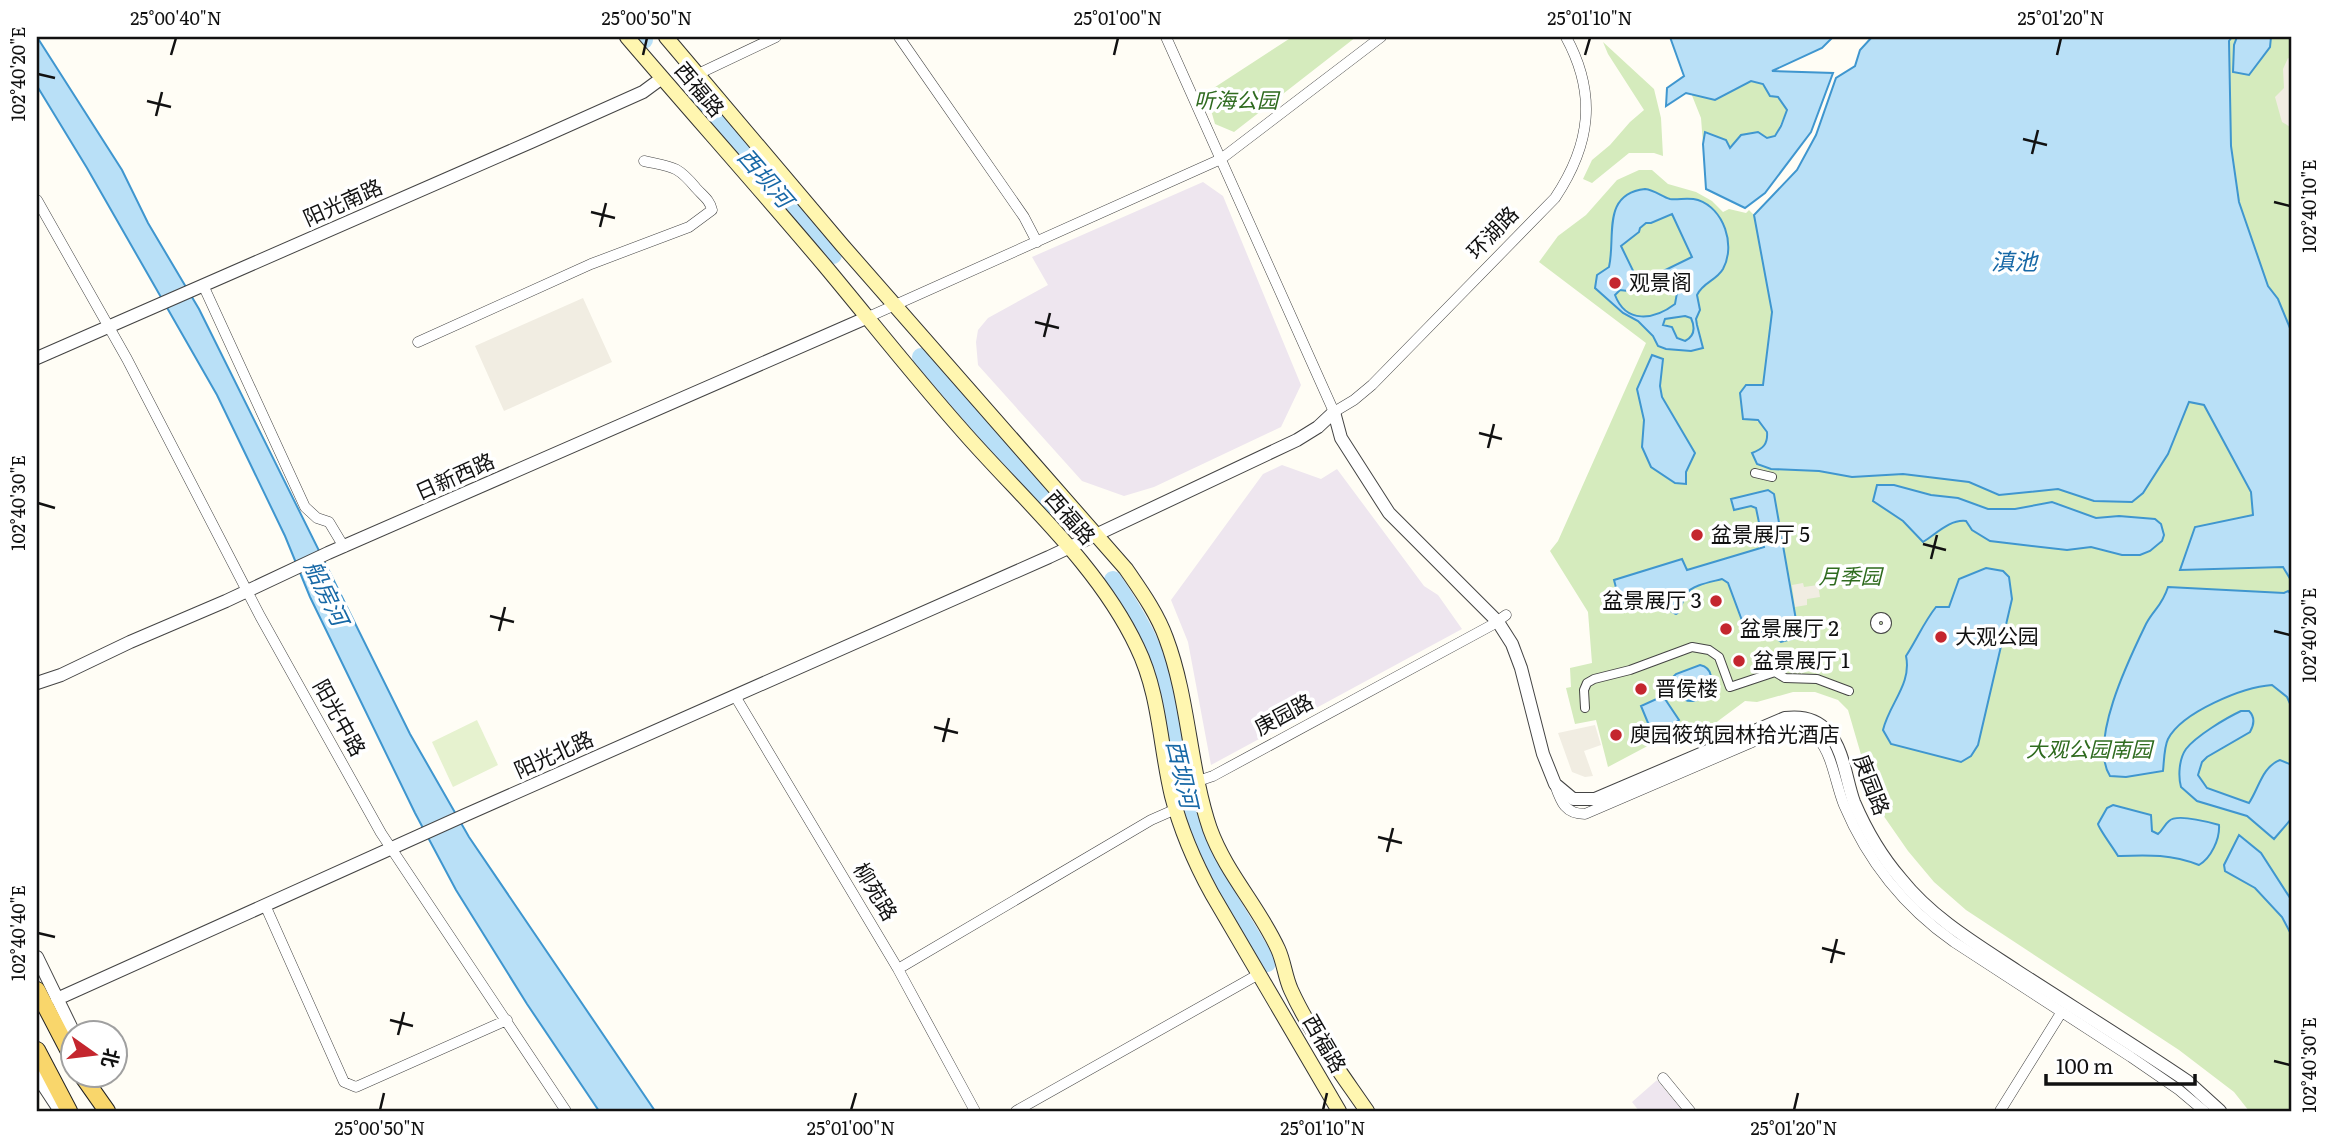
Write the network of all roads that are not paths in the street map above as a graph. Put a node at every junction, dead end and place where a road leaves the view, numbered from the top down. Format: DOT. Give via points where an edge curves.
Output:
graph roads {
  1 [pos="627,37"];
  2 [pos="666,37"];
  3 [pos="776,37"];
  4 [pos="900,37"];
  5 [pos="1166,37"];
  6 [pos="1381,37"];
  7 [pos="1566,37"];
  8 [pos="698,74"];
  9 [pos="662,78"];
  10 [pos="1221,159"];
  11 [pos="643,161"];
  12 [pos="37,200"];
  13 [pos="1037,242"];
  14 [pos="201,286"];
  15 [pos="896,304"];
  16 [pos="866,318"];
  17 [pos="108,327"];
  18 [pos="418,342"];
  19 [pos="37,358"];
  20 [pos="1334,412"];
  21 [pos="1755,473"];
  22 [pos="1772,477"];
  23 [pos="1097,534"];
  24 [pos="344,547"];
  25 [pos="1067,547"];
  26 [pos="247,591"];
  27 [pos="1502,619"];
  28 [pos="61,675"];
  29 [pos="37,683"];
  30 [pos="1849,691"];
  31 [pos="37,694"];
  32 [pos="735,696"];
  33 [pos="1585,708"];
  34 [pos="1198,781"];
  35 [pos="1555,785"];
  36 [pos="1176,809"];
  37 [pos="391,849"];
  38 [pos="265,905"];
  39 [pos="37,957"];
  40 [pos="898,969"];
  41 [pos="1259,974"];
  42 [pos="37,990"];
  43 [pos="57,999"];
  44 [pos="2061,1013"];
  45 [pos="66,1018"];
  46 [pos="507,1020"];
  47 [pos="60,1035"];
  48 [pos="39,1062"];
  49 [pos="1663,1078"];
  50 [pos="91,1088"];
  51 [pos="98,1088"];
  52 [pos="60,1111"];
  53 [pos="69,1111"];
  54 [pos="107,1111"];
  55 [pos="566,1111"];
  56 [pos="975,1111"];
  57 [pos="1016,1111"];
  58 [pos="1339,1111"];
  59 [pos="1367,1111"];
  60 [pos="1690,1111"];
  61 [pos="2000,1111"];
  62 [pos="2204,1111"];
  63 [pos="2220,1111"];
  1 -- 9 [label="main road, 西福路"];
  2 -- 8 [label="main road, 西福路"];
  3 -- 8 [label="street"];
  4 -- 13 [label="street"];
  5 -- 10 [label="street"];
  6 -- 10 [label="street"];
  7 -- 20 [label="street, 环湖路" via="1583,75 1586,120 1577,161 1567,179 1555,198 1372,385"];
  8 -- 15 [label="main road, 西福路"];
  9 -- 14 [label="street, 阳光南路" via="643,92"];
  9 -- 16 [label="main road, 西福路"];
  10 -- 13 [label="street"];
  10 -- 20 [label="street"];
  11 -- 18 [label="street" via="687,175 712,210 688,226"];
  12 -- 17 [label="street, 阳光中路"];
  13 -- 15 [label="street"];
  14 -- 17 [label="street, 阳光南路"];
  14 -- 24 [label="street" via="305,507 329,522"];
  15 -- 16 [label="street"];
  15 -- 23 [label="main road, 西福路"];
  16 -- 24 [label="street, 日新西路"];
  16 -- 25 [label="main road, 西福路"];
  17 -- 19 [label="street, 阳光南路"];
  17 -- 26 [label="street, 阳光中路"];
  20 -- 23 [label="street, 阳光北路" via="1297,440"];
  20 -- 27 [label="street" via="1341,438 1389,513"];
  21 -- 22 [label="street"];
  23 -- 25 [label="street, 阳光北路"];
  23 -- 34 [label="main road, 西福路" via="1148,601 1166,636 1180,682"];
  24 -- 26 [label="street, 日新西路"];
  25 -- 32 [label="street, 阳光北路"];
  25 -- 36 [label="main road, 西福路" via="1114,607 1137,646 1156,705"];
  26 -- 28 [label="street, 日新西路"];
  26 -- 37 [label="street, 阳光中路"];
  27 -- 34 [label="street, 庚园路"];
  27 -- 35 [label="street"];
  28 -- 29 [label="street, 日新西路"];
  28 -- 31 [label="street, 日新西路"];
  30 -- 33 [label="street" via="1817,679 1785,678 1775,672 1730,687 1719,657 1692,646 1587,683"];
  32 -- 37 [label="street, 阳光北路"];
  32 -- 40 [label="street, 柳苑路"];
  34 -- 59 [label="main road, 西福路" via="1211,830 1279,949 1290,989"];
  35 -- 44 [label="street" via="1570,812 1585,814 1785,728 1809,732 1825,749 1860,840 1894,890 1934,929"];
  35 -- 63 [label="street, 庚园路" via="1573,799 1595,799 1785,718 1816,722 1836,745 1870,835 1902,881 1926,905 1962,934 2187,1082"];
  36 -- 40 [label="street"];
  36 -- 41 [label="main road, 西福路" via="1196,863"];
  37 -- 38 [label="street, 阳光北路"];
  37 -- 46 [label="street, 阳光中路"];
  38 -- 43 [label="street, 阳光北路"];
  38 -- 46 [label="street" via="344,1082 356,1087"];
  39 -- 43 [label="street"];
  40 -- 56 [label="street, 柳苑路"];
  41 -- 57 [label="street"];
  41 -- 58 [label="main road, 西福路"];
  42 -- 47 [label="main road"];
  43 -- 45 [label="street"];
  44 -- 61 [label="street"];
  44 -- 62 [label="street" via="2160,1076"];
  46 -- 55 [label="street, 阳光中路"];
  48 -- 52 [label="street"];
  48 -- 53 [label="main road"];
  49 -- 60 [label="street"];
  50 -- 54 [label="main road"];
  51 -- 54 [label="street"];
}
